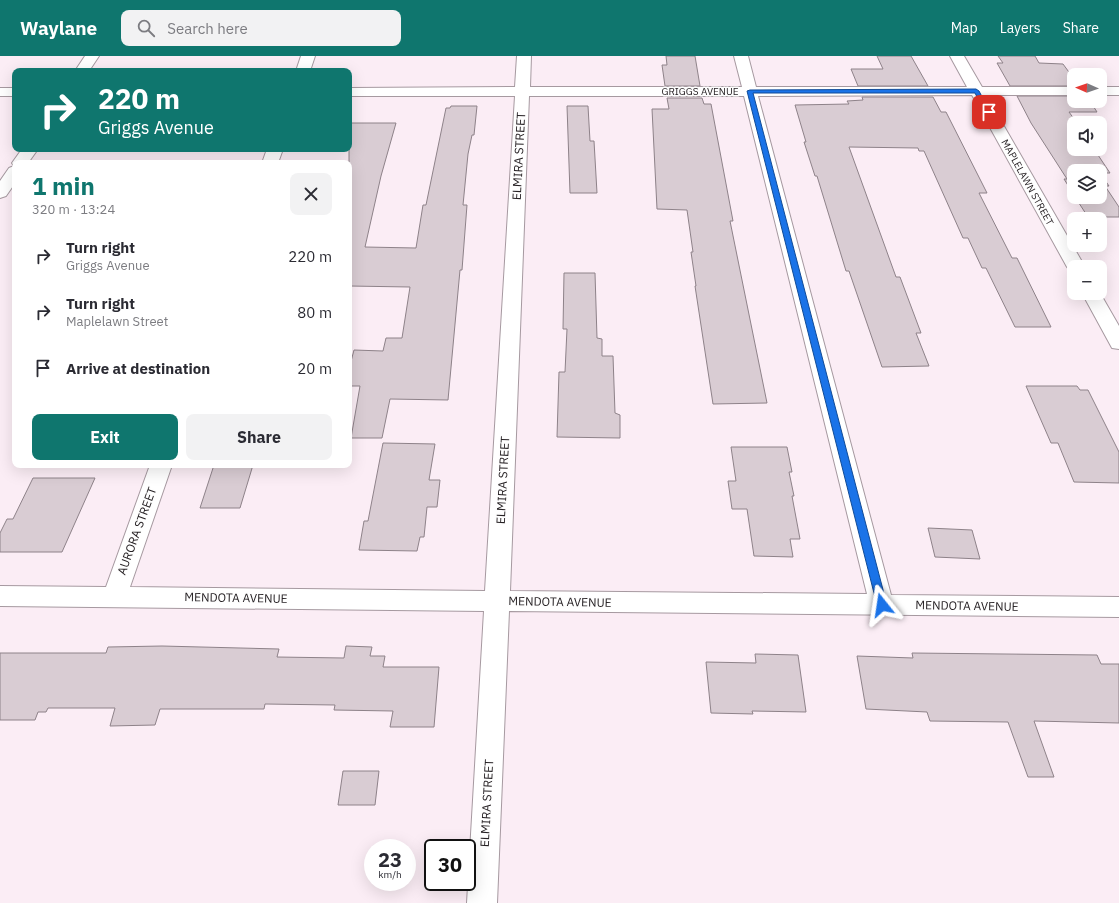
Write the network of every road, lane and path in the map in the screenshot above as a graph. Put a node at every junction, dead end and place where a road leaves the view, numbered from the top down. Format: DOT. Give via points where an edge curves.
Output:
graph roads {
  1 [pos="92,56"];
  2 [pos="308,56"];
  3 [pos="524,56"];
  4 [pos="741,56"];
  5 [pos="957,56"];
  6 [pos="84,68"];
  7 [pos="304,68"];
  8 [pos="523,91"];
  9 [pos="750,91"];
  10 [pos="976,91"];
  11 [pos="1067,91"];
  12 [pos="1107,91"];
  13 [pos="1119,91"];
  14 [pos="0,92"];
  15 [pos="12,92"];
  16 [pos="352,92"];
  17 [pos="12,175"];
  18 [pos="0,193"];
  19 [pos="1072,260"];
  20 [pos="1095,300"];
  21 [pos="1119,343"];
  22 [pos="160,468"];
  23 [pos="0,596"];
  24 [pos="114,597"];
  25 [pos="497,601"];
  26 [pos="882,605"];
  27 [pos="1119,607"];
  28 [pos="482,903"];
  1 -- 6 [label="street"];
  2 -- 7 [label="street"];
  3 -- 8 [label="street, ELMIRA STREET"];
  4 -- 9 [label="street"];
  5 -- 10 [label="street, MAPLELAWN STREET"];
  8 -- 9 [label="street, GRIGGS AVENUE"];
  8 -- 16 [label="street, GRIGGS AVENUE"];
  8 -- 25 [label="street, ELMIRA STREET"];
  9 -- 10 [label="street, GRIGGS AVENUE"];
  9 -- 26 [label="street"];
  10 -- 11 [label="street, GRIGGS AVENUE"];
  10 -- 19 [label="street, MAPLELAWN STREET"];
  12 -- 13 [label="street"];
  14 -- 15 [label="street"];
  17 -- 18 [label="street"];
  20 -- 21 [label="street"];
  22 -- 24 [label="street, AURORA STREET"];
  23 -- 24 [label="street, MENDOTA AVENUE"];
  24 -- 25 [label="street, MENDOTA AVENUE"];
  25 -- 26 [label="street, MENDOTA AVENUE"];
  25 -- 28 [label="street, ELMIRA STREET"];
  26 -- 27 [label="street, MENDOTA AVENUE"];
}
